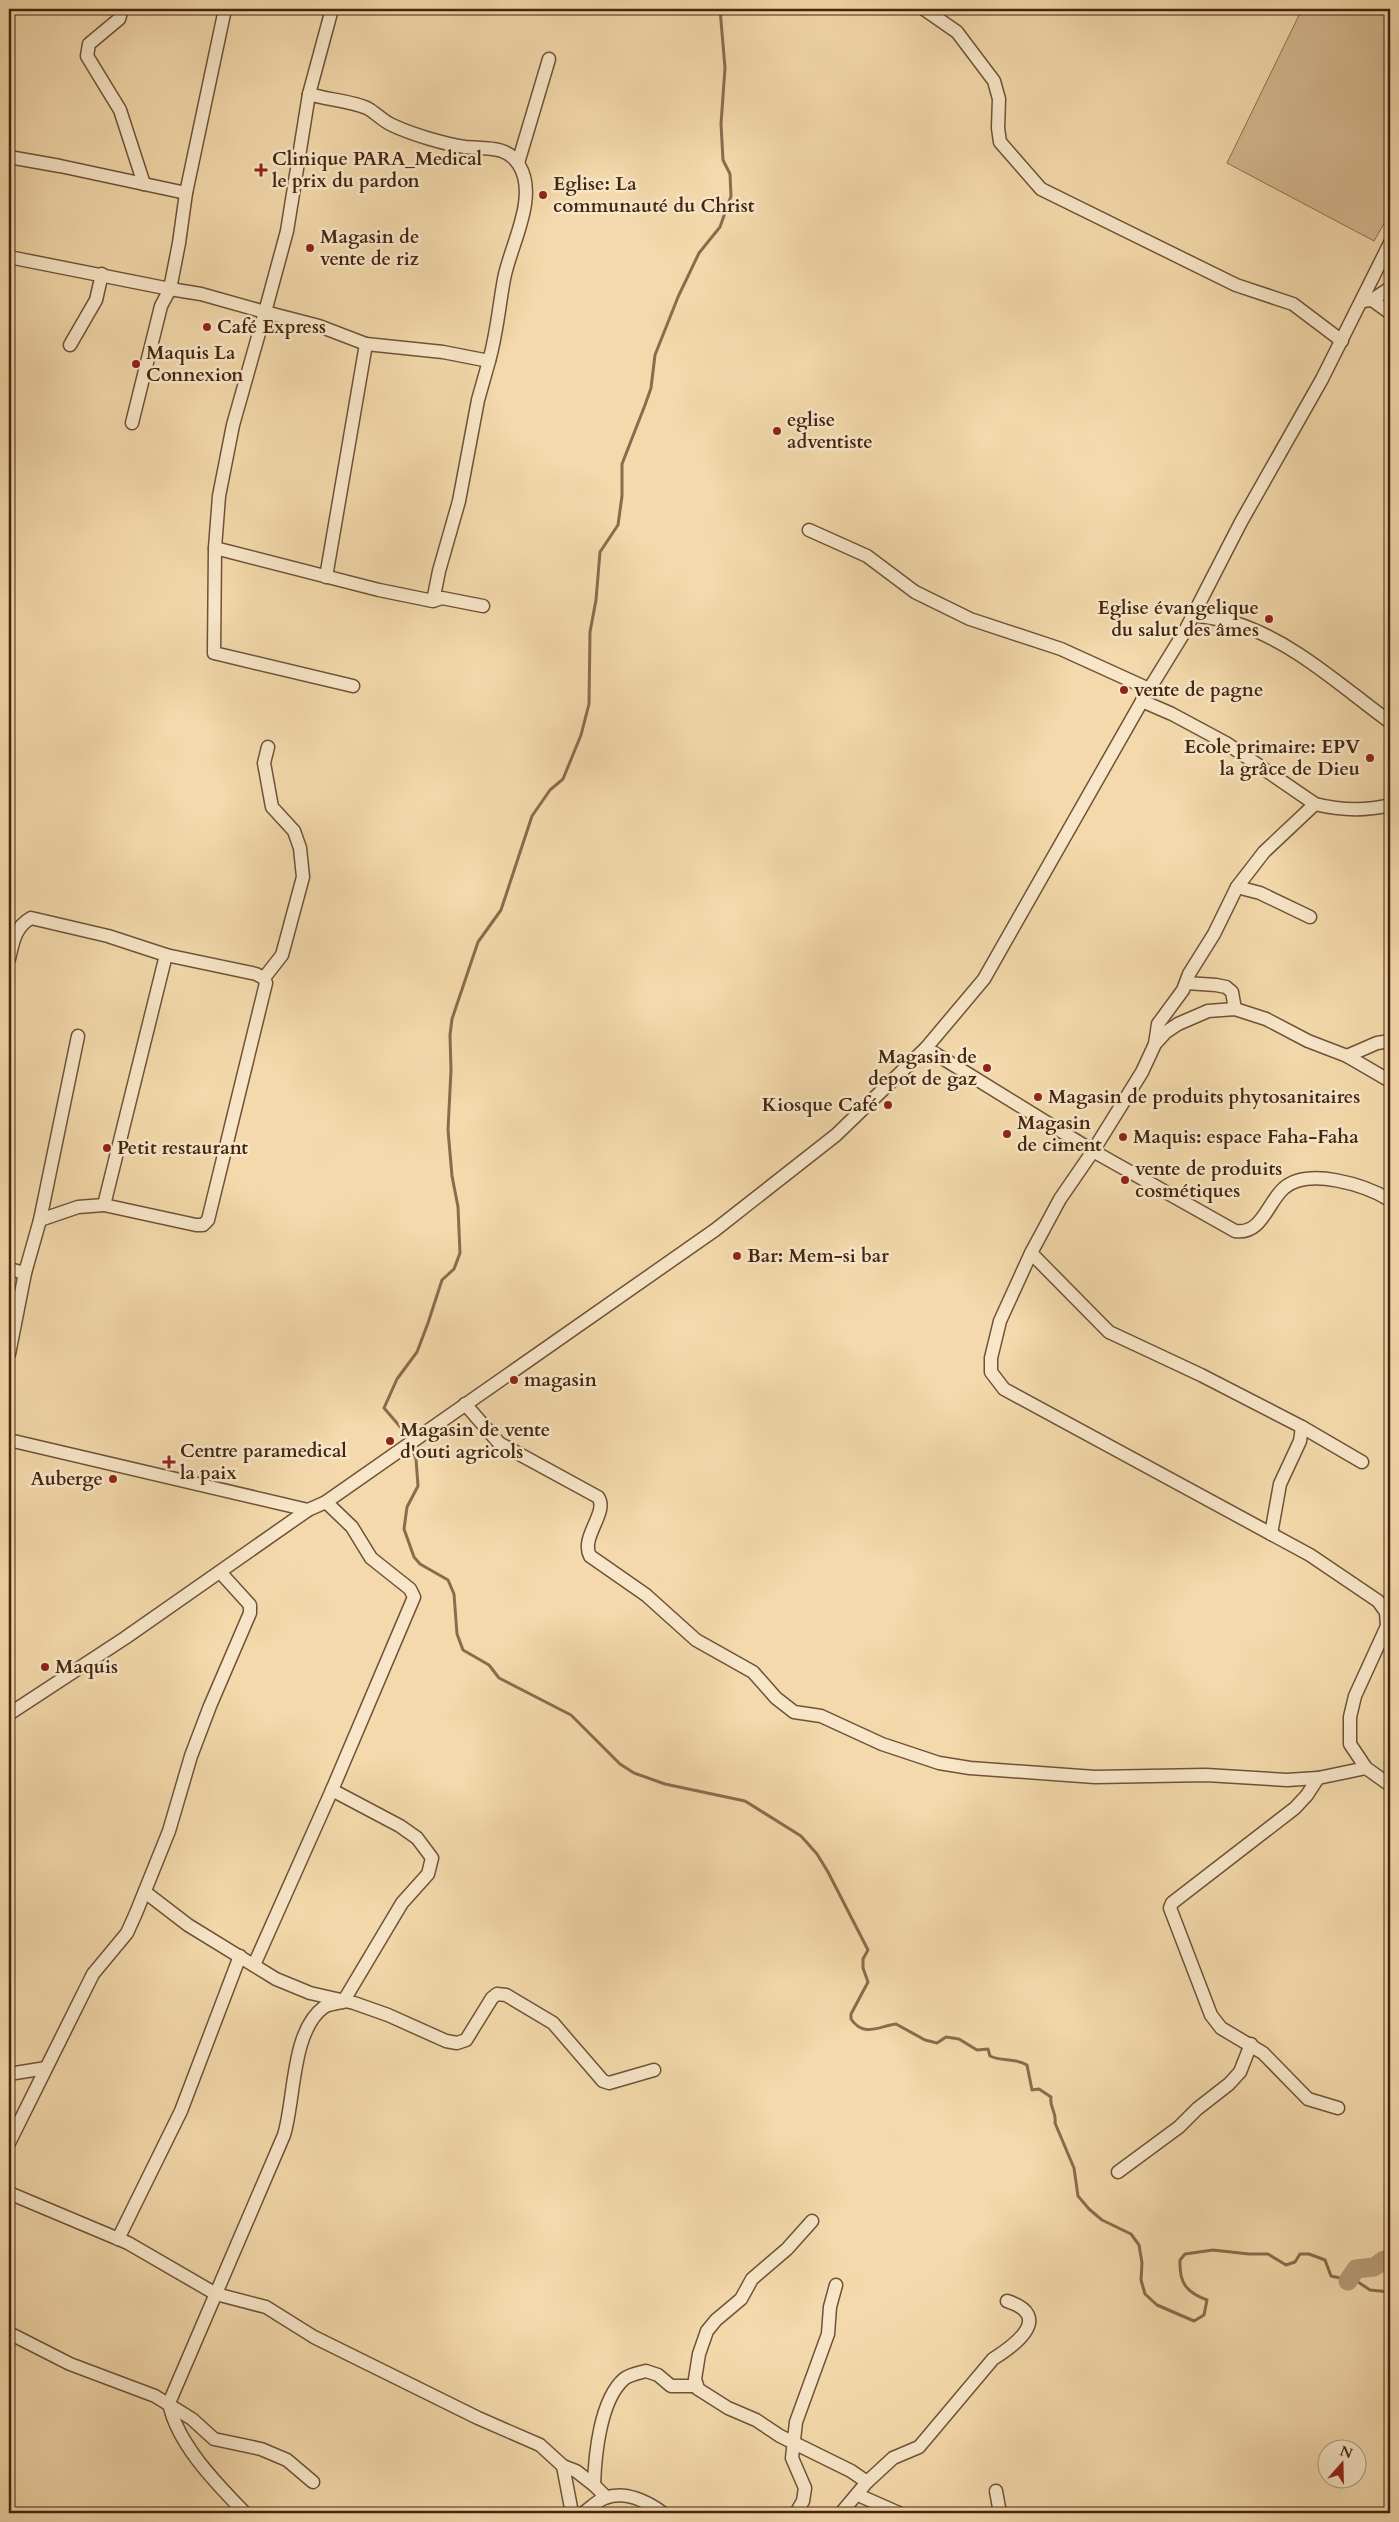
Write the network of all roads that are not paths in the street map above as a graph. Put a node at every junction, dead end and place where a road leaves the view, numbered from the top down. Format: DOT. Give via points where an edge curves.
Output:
graph roads {
  1 [pos="122,9"];
  2 [pos="225,9"];
  3 [pos="332,9"];
  4 [pos="924,9"];
  5 [pos="550,59"];
  6 [pos="309,94"];
  7 [pos="9,157"];
  8 [pos="518,164"];
  9 [pos="144,184"];
  10 [pos="186,193"];
  11 [pos="1390,242"];
  12 [pos="9,257"];
  13 [pos="102,274"];
  14 [pos="1390,288"];
  15 [pos="170,289"];
  16 [pos="1367,301"];
  17 [pos="266,312"];
  18 [pos="1390,313"];
  19 [pos="1342,341"];
  20 [pos="366,344"];
  21 [pos="70,345"];
  22 [pos="489,361"];
  23 [pos="132,424"];
  24 [pos="809,530"];
  25 [pos="215,548"];
  26 [pos="326,577"];
  27 [pos="433,601"];
  28 [pos="484,606"];
  29 [pos="1193,615"];
  30 [pos="353,686"];
  31 [pos="1149,689"];
  32 [pos="1142,701"];
  33 [pos="1390,722"];
  34 [pos="268,747"];
  35 [pos="1315,804"];
  36 [pos="1390,805"];
  37 [pos="1237,887"];
  38 [pos="1310,917"];
  39 [pos="166,955"];
  40 [pos="9,960"];
  41 [pos="264,978"];
  42 [pos="1186,983"];
  43 [pos="1235,1009"];
  44 [pos="1165,1013"];
  45 [pos="1178,1024"];
  46 [pos="78,1036"];
  47 [pos="1390,1041"];
  48 [pos="1155,1044"];
  49 [pos="926,1048"];
  50 [pos="1347,1056"];
  51 [pos="1390,1081"];
  52 [pos="1093,1151"];
  53 [pos="1390,1200"];
  54 [pos="104,1205"];
  55 [pos="40,1220"];
  56 [pos="1031,1253"];
  57 [pos="9,1270"];
  58 [pos="25,1273"];
  59 [pos="9,1354"];
  60 [pos="465,1404"];
  61 [pos="1302,1427"];
  62 [pos="9,1440"];
  63 [pos="1362,1462"];
  64 [pos="326,1502"];
  65 [pos="308,1510"];
  66 [pos="1271,1534"];
  67 [pos="220,1572"];
  68 [pos="9,1714"];
  69 [pos="1366,1768"];
  70 [pos="1318,1778"];
  71 [pos="1390,1785"];
  72 [pos="332,1790"];
  73 [pos="145,1892"];
  74 [pos="240,1956"];
  75 [pos="254,1965"];
  76 [pos="343,2002"];
  77 [pos="1250,2044"];
  78 [pos="46,2068"];
  79 [pos="654,2070"];
  80 [pos="9,2074"];
  81 [pos="1338,2108"];
  82 [pos="9,2143"];
  83 [pos="1118,2172"];
  84 [pos="9,2193"];
  85 [pos="812,2221"];
  86 [pos="118,2239"];
  87 [pos="836,2285"];
  88 [pos="216,2294"];
  89 [pos="1007,2301"];
  90 [pos="9,2333"];
  91 [pos="697,2386"];
  92 [pos="169,2403"];
  93 [pos="793,2442"];
  94 [pos="563,2466"];
  95 [pos="313,2482"];
  96 [pos="867,2482"];
  97 [pos="594,2485"];
  98 [pos="996,2491"];
  99 [pos="858,2495"];
  100 [pos="606,2497"];
  101 [pos="245,2513"];
  102 [pos="572,2513"];
  103 [pos="583,2513"];
  104 [pos="663,2513"];
  105 [pos="796,2513"];
  106 [pos="841,2513"];
  107 [pos="899,2513"];
  108 [pos="1000,2513"];
  1 -- 9 [label="street" via="119,19 89,44 87,56 120,110"];
  2 -- 10 [label="street"];
  3 -- 6 [label="street"];
  4 -- 19 [label="street" via="957,32 994,81 999,99 1000,142 1041,189 1236,285 1294,304"];
  5 -- 8 [label="street"];
  6 -- 8 [label="street" via="355,104 369,109 391,125 439,140 500,149 508,152"];
  6 -- 17 [label="street" via="287,231"];
  7 -- 9 [label="street"];
  8 -- 22 [label="street" via="525,185 521,225 504,278 497,331"];
  9 -- 10 [label="street"];
  10 -- 15 [label="street"];
  11 -- 16 [label="street"];
  12 -- 13 [label="street"];
  13 -- 15 [label="street"];
  13 -- 21 [label="street" via="96,300"];
  14 -- 16 [label="street"];
  15 -- 17 [label="street"];
  15 -- 23 [label="street" via="161,306"];
  16 -- 18 [label="street"];
  16 -- 19 [label="street"];
  17 -- 20 [label="street" via="319,326"];
  17 -- 25 [label="street" via="233,425 219,496"];
  19 -- 29 [label="street"];
  20 -- 22 [label="street" via="443,352"];
  20 -- 26 [label="street"];
  22 -- 27 [label="street" via="478,400 459,501 438,571"];
  24 -- 31 [label="street" via="867,556 915,592 970,619 1061,650"];
  25 -- 26 [label="street"];
  25 -- 30 [label="street" via="214,653"];
  26 -- 27 [label="street"];
  27 -- 28 [label="street" via="442,598"];
  29 -- 31 [label="street"];
  29 -- 33 [label="street" via="1236,623 1284,646"];
  31 -- 32 [label="street"];
  32 -- 35 [label="street" via="1226,743"];
  32 -- 49 [label="street" via="984,980"];
  34 -- 41 [label="street" via="264,763 272,806 294,831 300,848 303,877 282,955"];
  35 -- 36 [label="street" via="1362,809"];
  35 -- 37 [label="street" via="1264,852"];
  37 -- 38 [label="street" via="1260,893"];
  37 -- 42 [label="street"];
  39 -- 40 [label="street" via="108,936 31,918 21,923 17,930"];
  39 -- 41 [label="street"];
  39 -- 54 [label="street"];
  41 -- 54 [label="street" via="266,983 208,1220 196,1225"];
  42 -- 43 [label="street" via="1213,984 1229,989"];
  42 -- 44 [label="street"];
  43 -- 45 [label="street" via="1208,1012"];
  43 -- 50 [label="street" via="1266,1019 1308,1041"];
  44 -- 45 [label="street"];
  44 -- 48 [label="street" via="1158,1024"];
  45 -- 48 [label="street"];
  46 -- 55 [label="street"];
  47 -- 50 [label="street"];
  48 -- 52 [label="street" via="1142,1072"];
  49 -- 52 [label="street"];
  49 -- 60 [label="street" via="836,1135 715,1230"];
  50 -- 51 [label="street"];
  52 -- 53 [label="street" via="1235,1231 1246,1232 1254,1227 1283,1189 1295,1181 1336,1180 1357,1185"];
  52 -- 56 [label="street" via="1060,1199"];
  54 -- 55 [label="street" via="78,1207"];
  55 -- 58 [label="street"];
  56 -- 61 [label="street" via="1109,1332"];
  56 -- 66 [label="street" via="1000,1321 992,1358 991,1372 1004,1389"];
  57 -- 58 [label="street"];
  58 -- 59 [label="street"];
  60 -- 64 [label="street"];
  60 -- 70 [label="street" via="499,1443 598,1497 602,1507 593,1525 588,1546 590,1556 646,1595 696,1640 753,1672 776,1698 794,1712 820,1716 912,1755 970,1768 1095,1776"];
  61 -- 63 [label="street"];
  61 -- 66 [label="street" via="1300,1441 1280,1484"];
  62 -- 65 [label="street"];
  64 -- 65 [label="street"];
  64 -- 72 [label="street" via="352,1527 371,1558 410,1589 414,1597"];
  65 -- 67 [label="street"];
  66 -- 69 [label="street" via="1310,1555 1378,1601 1386,1612 1387,1626 1355,1696 1350,1717 1350,1744"];
  67 -- 68 [label="street"];
  67 -- 73 [label="street" via="250,1605 250,1613 191,1756 169,1831"];
  69 -- 70 [label="street"];
  69 -- 71 [label="street"];
  70 -- 77 [label="street" via="1295,1808 1170,1905 1211,2015 1222,2028"];
  72 -- 75 [label="street"];
  72 -- 76 [label="street" via="400,1826 417,1838 432,1858 428,1874 402,1903"];
  73 -- 74 [label="street" via="188,1925"];
  73 -- 78 [label="street" via="127,1933 93,1974"];
  74 -- 75 [label="street"];
  74 -- 86 [label="street" via="181,2111"];
  75 -- 76 [label="street" via="295,1988"];
  76 -- 79 [label="street" via="388,2015 446,2041 457,2042 466,2040 497,1994 554,2023 603,2081 609,2083"];
  76 -- 88 [label="street" via="326,2006 308,2029 300,2052 284,2135"];
  77 -- 81 [label="street" via="1308,2099"];
  77 -- 83 [label="street" via="1240,2072 1229,2084 1179,2127"];
  78 -- 80 [label="street"];
  78 -- 82 [label="street"];
  84 -- 86 [label="street"];
  85 -- 91 [label="street" via="788,2249 752,2279 741,2299 707,2331 698,2354"];
  86 -- 88 [label="street"];
  87 -- 93 [label="street" via="828,2334 798,2413"];
  88 -- 92 [label="street"];
  88 -- 94 [label="street" via="266,2307 314,2336 478,2418 540,2445"];
  89 -- 96 [label="street" via="1028,2314 1028,2330 993,2359 919,2447 893,2458"];
  90 -- 92 [label="street" via="70,2364"];
  91 -- 93 [label="street" via="728,2408"];
  91 -- 97 [label="street" via="671,2386 658,2375 646,2371 624,2379 611,2399 597,2438"];
  92 -- 95 [label="street" via="214,2439 261,2449 287,2460"];
  92 -- 101 [label="street" via="172,2420 181,2436"];
  93 -- 96 [label="street"];
  93 -- 105 [label="street" via="794,2465 805,2488 803,2502"];
  94 -- 97 [label="street" via="576,2471"];
  94 -- 102 [label="street"];
  96 -- 99 [label="street"];
  97 -- 100 [label="street"];
  98 -- 108 [label="street"];
  99 -- 106 [label="street"];
  99 -- 107 [label="street"];
  100 -- 103 [label="street"];
  100 -- 104 [label="street" via="614,2495 637,2499"];
}
